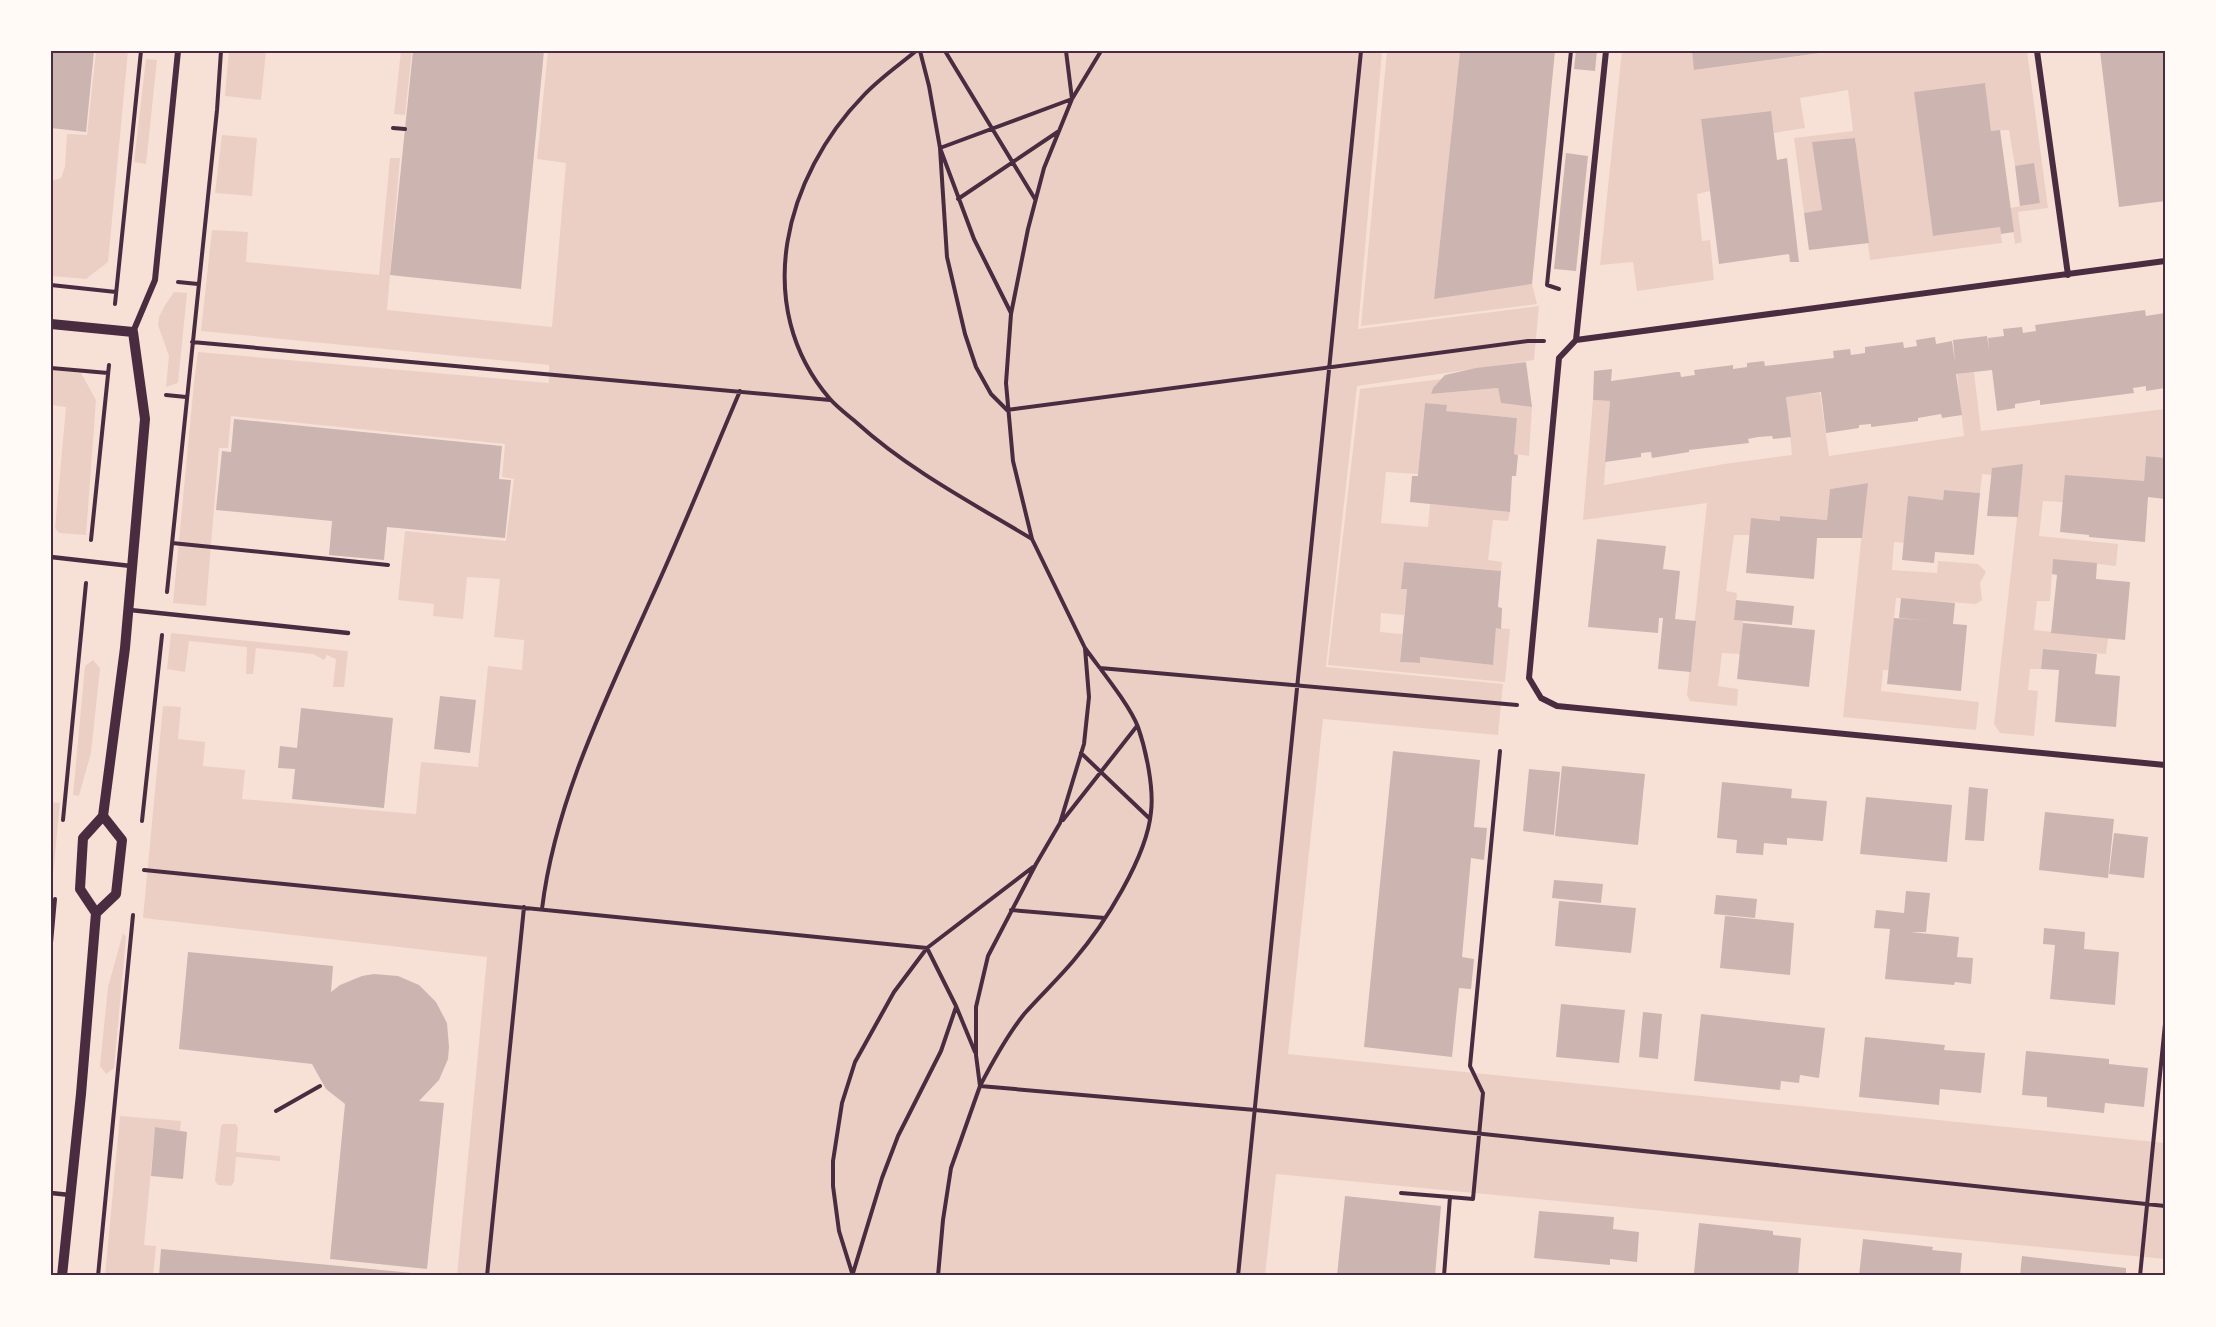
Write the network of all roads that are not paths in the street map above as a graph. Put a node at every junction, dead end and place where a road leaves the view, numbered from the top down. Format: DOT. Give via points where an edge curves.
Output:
graph roads {
  1 [pos="178,51"];
  2 [pos="1606,51"];
  3 [pos="2037,51"];
  4 [pos="2165,261"];
  5 [pos="2068,275"];
  6 [pos="51,324"];
  7 [pos="133,332"];
  8 [pos="1576,340"];
  9 [pos="51,558"];
  10 [pos="134,566"];
  11 [pos="129,610"];
  12 [pos="348,633"];
  13 [pos="2165,765"];
  14 [pos="103,816"];
  15 [pos="96,913"];
  16 [pos="51,1193"];
  17 [pos="70,1195"];
  18 [pos="62,1276"];
  1 -- 7 [label="street" via="155,280"];
  2 -- 8 [label="street"];
  3 -- 5 [label="street"];
  4 -- 5 [label="street"];
  5 -- 8 [label="street"];
  6 -- 7 [label="street"];
  7 -- 10 [label="street" via="145,419"];
  8 -- 13 [label="street" via="1558,358 1529,678 1541,698 1557,706"];
  9 -- 10 [label="lane"];
  10 -- 11 [label="street"];
  11 -- 12 [label="lane"];
  11 -- 14 [label="street"];
  14 -- 15 [label="street" via="84,838 80,889"];
  14 -- 15 [label="street" via="122,840 116,894"];
  15 -- 17 [label="street"];
  16 -- 17 [label="lane"];
  17 -- 18 [label="street"];
}
